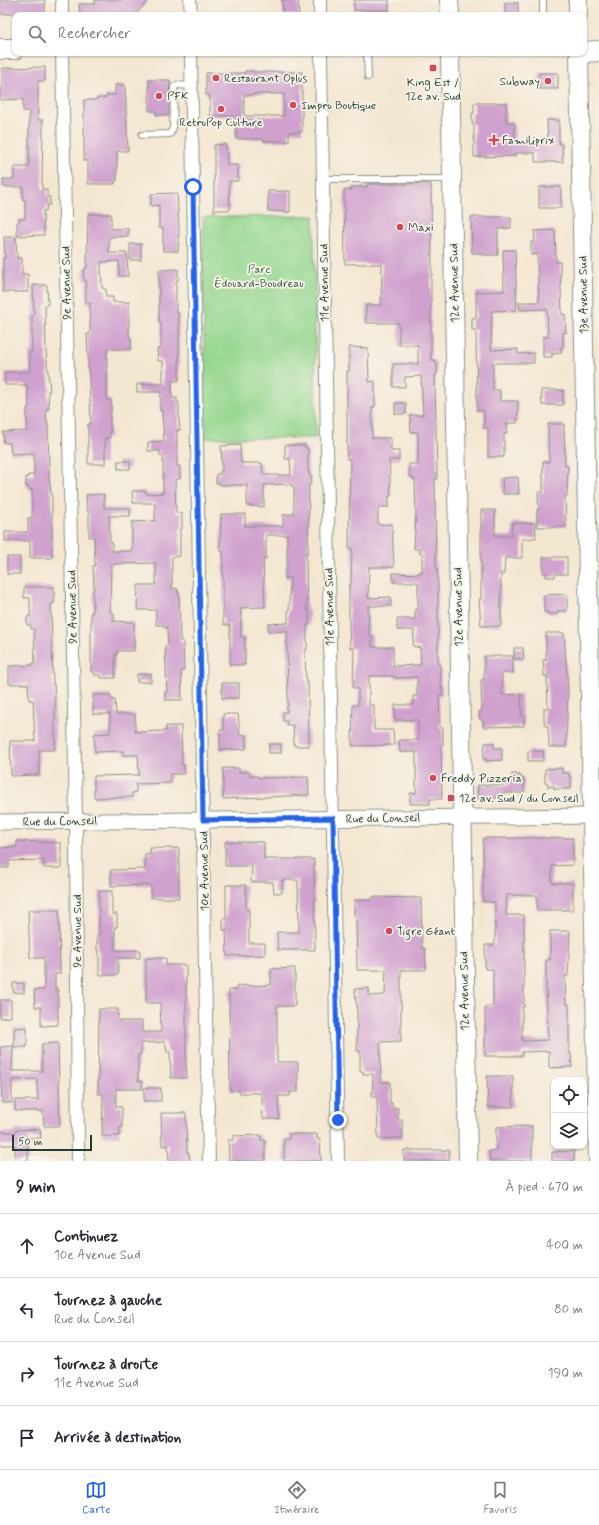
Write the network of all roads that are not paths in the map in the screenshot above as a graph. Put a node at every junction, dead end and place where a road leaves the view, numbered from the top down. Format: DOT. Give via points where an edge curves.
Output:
graph roads {
  1 [pos="62,0"];
  2 [pos="190,0"];
  3 [pos="320,0"];
  4 [pos="449,0"];
  5 [pos="578,0"];
  6 [pos="543,1"];
  7 [pos="62,12"];
  8 [pos="191,12"];
  9 [pos="320,12"];
  10 [pos="450,12"];
  11 [pos="543,12"];
  12 [pos="578,12"];
  13 [pos="0,49"];
  14 [pos="12,49"];
  15 [pos="599,51"];
  16 [pos="587,52"];
  17 [pos="62,56"];
  18 [pos="191,56"];
  19 [pos="321,56"];
  20 [pos="367,56"];
  21 [pos="450,56"];
  22 [pos="579,56"];
  23 [pos="368,77"];
  24 [pos="192,86"];
  25 [pos="142,135"];
  26 [pos="452,178"];
  27 [pos="323,179"];
  28 [pos="595,816"];
  29 [pos="462,817"];
  30 [pos="333,818"];
  31 [pos="203,820"];
  32 [pos="76,821"];
  33 [pos="0,822"];
  34 [pos="78,1161"];
  35 [pos="209,1161"];
  36 [pos="338,1161"];
  37 [pos="468,1161"];
  38 [pos="598,1161"];
  1 -- 7 [label="street"];
  2 -- 8 [label="street"];
  3 -- 9 [label="street"];
  4 -- 10 [label="main road"];
  5 -- 12 [label="main road"];
  6 -- 11 [label="lane"];
  13 -- 14 [label="main road"];
  15 -- 16 [label="main road"];
  17 -- 32 [label="street, 9e Avenue Sud"];
  18 -- 24 [label="street, 10e Avenue Sud"];
  19 -- 27 [label="street, 11e Avenue Sud"];
  20 -- 23 [label="lane"];
  21 -- 26 [label="main road, 12e Avenue Sud"];
  22 -- 28 [label="main road, 13e Avenue Sud"];
  24 -- 25 [label="lane" via="174,87 173,128 170,134"];
  24 -- 31 [label="street, 10e Avenue Sud"];
  26 -- 27 [label="lane"];
  26 -- 29 [label="main road, 12e Avenue Sud"];
  27 -- 30 [label="street, 11e Avenue Sud"];
  28 -- 29 [label="street, Rue du Conseil"];
  28 -- 38 [label="main road, 13e Avenue Sud"];
  29 -- 30 [label="street, Rue du Conseil"];
  29 -- 37 [label="main road, 12e Avenue Sud"];
  30 -- 31 [label="street, Rue du Conseil"];
  30 -- 36 [label="street, 11e Avenue Sud"];
  31 -- 32 [label="street, Rue du Conseil"];
  31 -- 35 [label="street, 10e Avenue Sud"];
  32 -- 33 [label="street, Rue du Conseil"];
  32 -- 34 [label="street, 9e Avenue Sud"];
}
